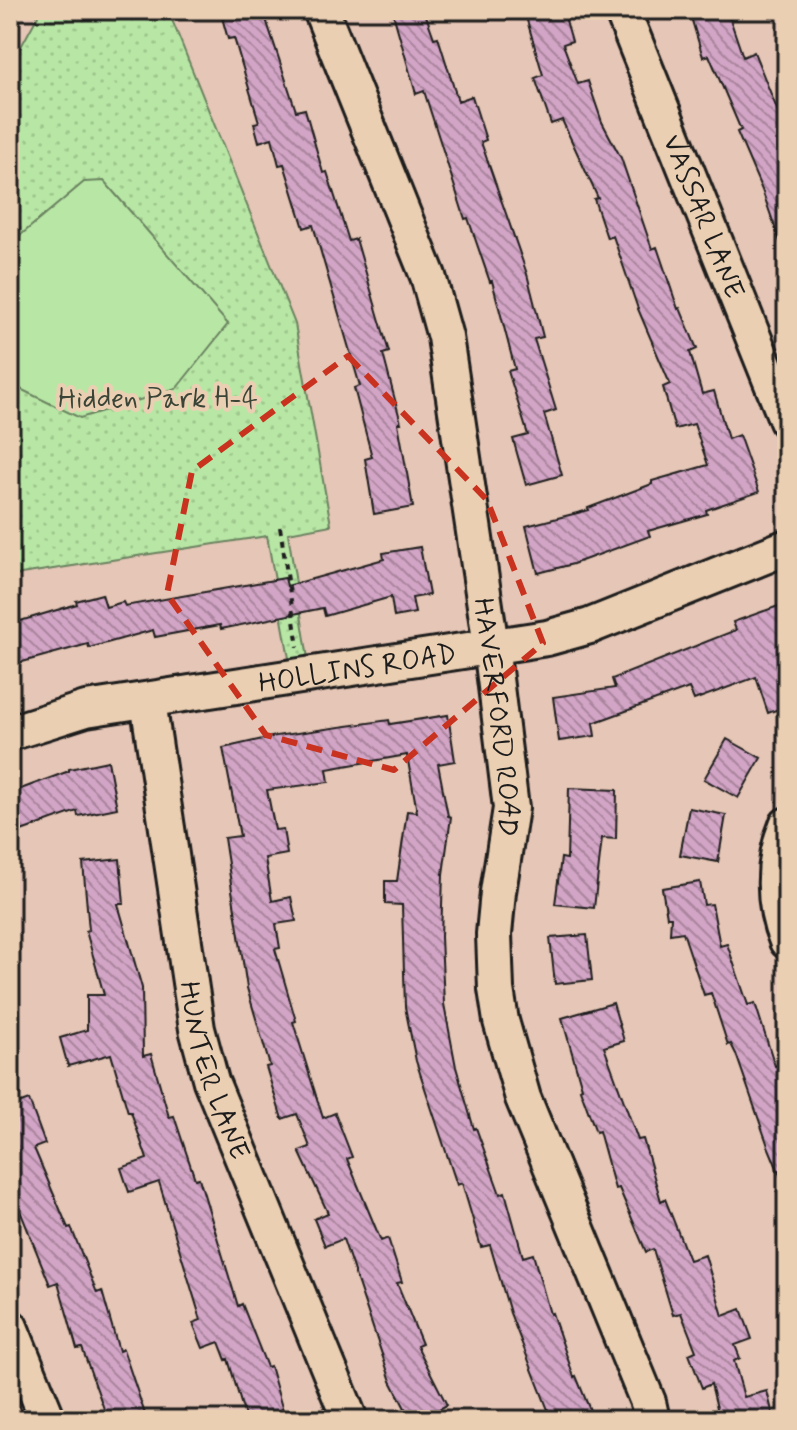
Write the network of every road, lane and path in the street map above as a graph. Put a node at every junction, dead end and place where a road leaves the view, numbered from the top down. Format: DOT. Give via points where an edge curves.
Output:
graph roads {
  1 [pos="321,10"];
  2 [pos="622,10"];
  3 [pos="787,421"];
  4 [pos="280,527"];
  5 [pos="787,547"];
  6 [pos="491,646"];
  7 [pos="303,677"];
  8 [pos="148,701"];
  9 [pos="10,733"];
  10 [pos="787,825"];
  11 [pos="787,941"];
  12 [pos="10,1327"];
  13 [pos="48,1420"];
  14 [pos="350,1420"];
  15 [pos="652,1420"];
  1 -- 6 [label="street, HAVERFORD ROAD" via="428,276 445,337"];
  2 -- 3 [label="street, VASSAR LANE"];
  4 -- 7 [label="path"];
  5 -- 6 [label="street, HOLLINS ROAD" via="590,626"];
  6 -- 7 [label="street, HOLLINS ROAD"];
  6 -- 15 [label="street, HAVERFORD ROAD" via="511,808 494,934 501,1021 523,1098"];
  7 -- 8 [label="street, HOLLINS ROAD"];
  8 -- 9 [label="street, HOLLINS ROAD" via="86,709"];
  8 -- 14 [label="street, HUNTER LANE" via="197,1029 211,1081"];
  10 -- 11 [label="street" via="775,882"];
  12 -- 13 [label="street"];
}
